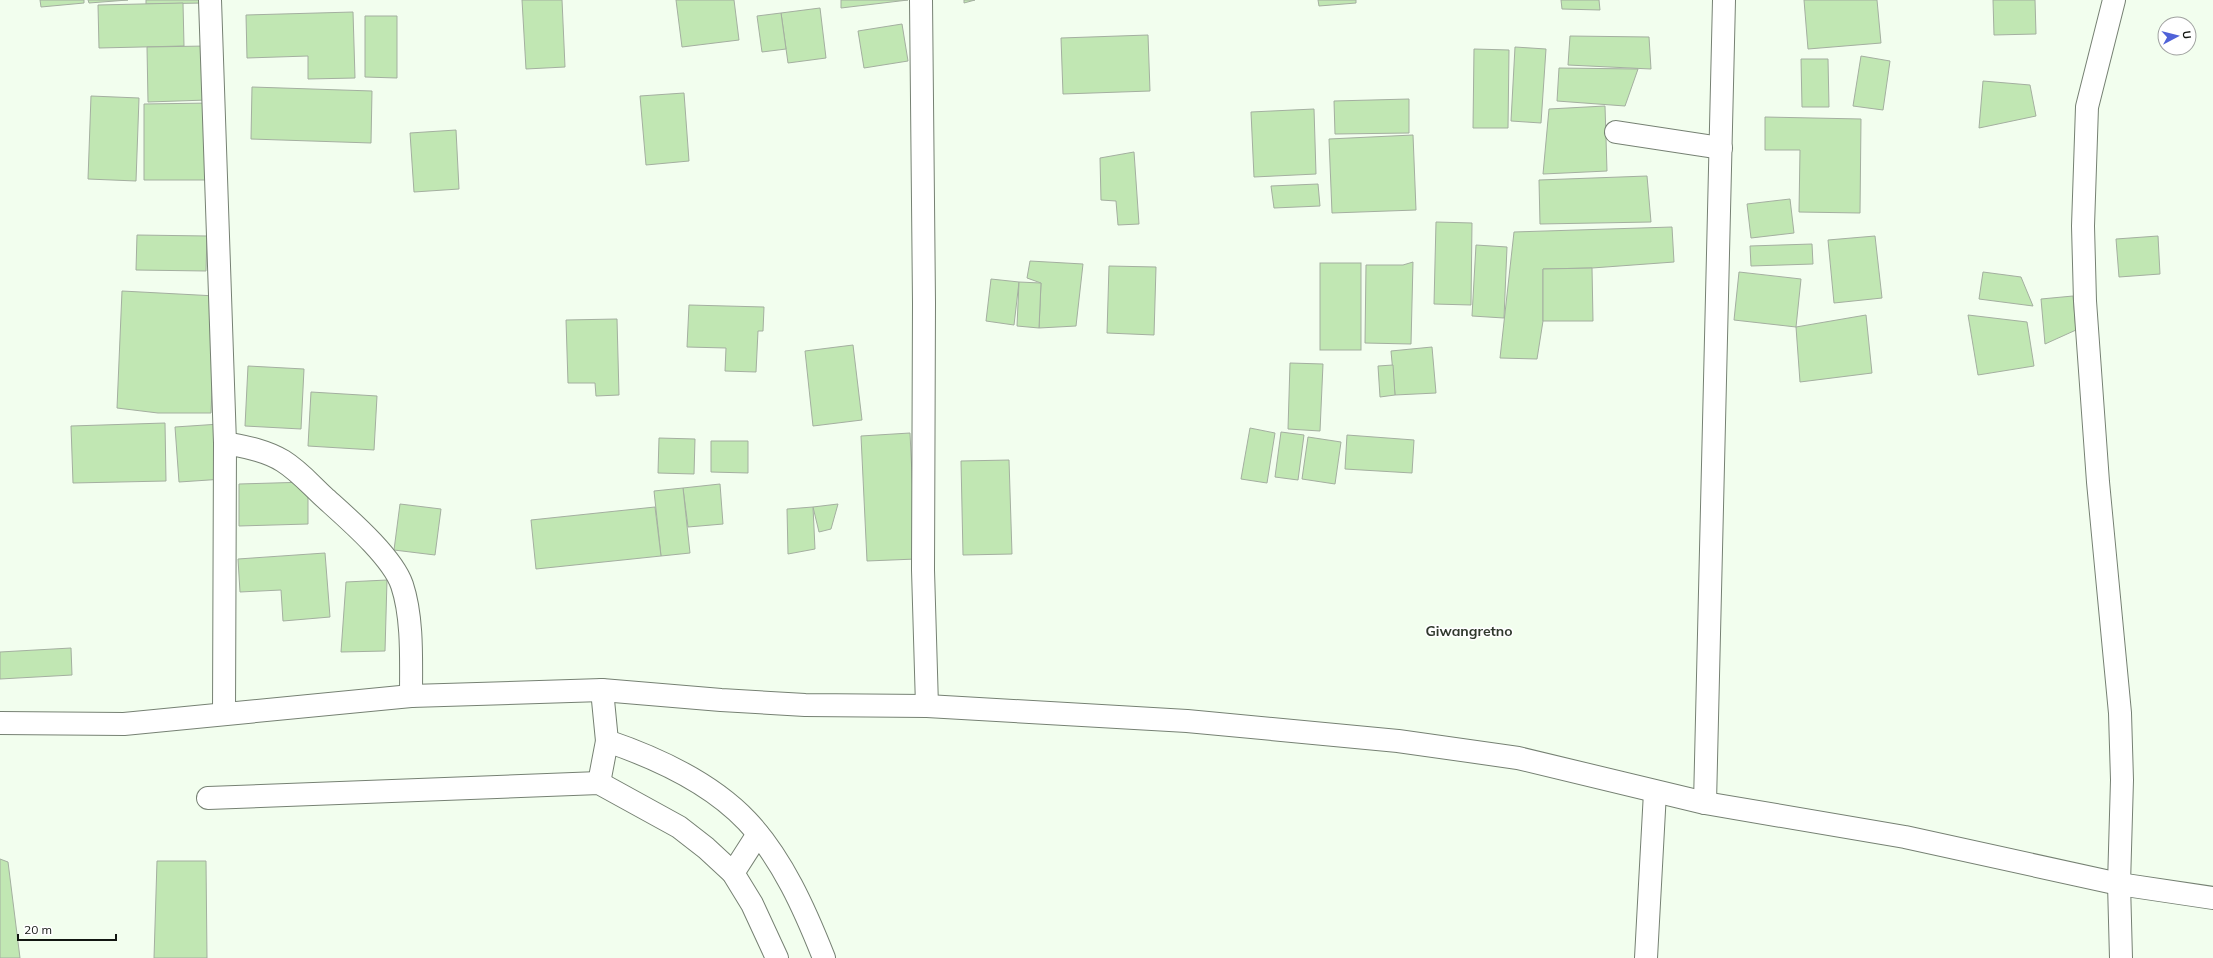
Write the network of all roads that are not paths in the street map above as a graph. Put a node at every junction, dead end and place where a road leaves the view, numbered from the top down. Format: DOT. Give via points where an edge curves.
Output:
graph roads {
  1 [pos="210,0"];
  2 [pos="921,0"];
  3 [pos="1724,0"];
  4 [pos="2114,0"];
  5 [pos="1616,132"];
  6 [pos="1721,148"];
  7 [pos="225,443"];
  8 [pos="602,690"];
  9 [pos="411,696"];
  10 [pos="927,706"];
  11 [pos="224,714"];
  12 [pos="0,723"];
  13 [pos="607,741"];
  14 [pos="599,783"];
  15 [pos="1655,792"];
  16 [pos="208,798"];
  17 [pos="1705,803"];
  18 [pos="758,834"];
  19 [pos="733,873"];
  20 [pos="2119,884"];
  21 [pos="2213,898"];
  22 [pos="777,958"];
  23 [pos="824,958"];
  24 [pos="1646,958"];
  25 [pos="2121,958"];
  1 -- 7 [label="street"];
  2 -- 10 [label="street" via="923,570"];
  3 -- 6 [label="street"];
  4 -- 20 [label="street" via="2088,107 2083,226 2098,482 2120,713 2122,780"];
  5 -- 6 [label="street"];
  6 -- 17 [label="street"];
  7 -- 9 [label="street" via="267,452 303,475 365,536 393,568 402,585 408,622"];
  7 -- 11 [label="street"];
  8 -- 9 [label="street"];
  8 -- 10 [label="street" via="805,705"];
  8 -- 13 [label="street"];
  9 -- 11 [label="street"];
  10 -- 15 [label="street" via="1187,721 1398,741 1518,758"];
  11 -- 12 [label="street" via="124,724"];
  13 -- 14 [label="street"];
  13 -- 18 [label="street" via="643,754 690,778 745,819"];
  14 -- 16 [label="street"];
  14 -- 19 [label="street" via="679,827"];
  15 -- 17 [label="street"];
  15 -- 24 [label="street"];
  17 -- 20 [label="street" via="1905,837"];
  18 -- 19 [label="street"];
  18 -- 23 [label="street" via="807,916"];
  19 -- 22 [label="street" via="752,904"];
  20 -- 21 [label="street"];
  20 -- 25 [label="street"];
}
